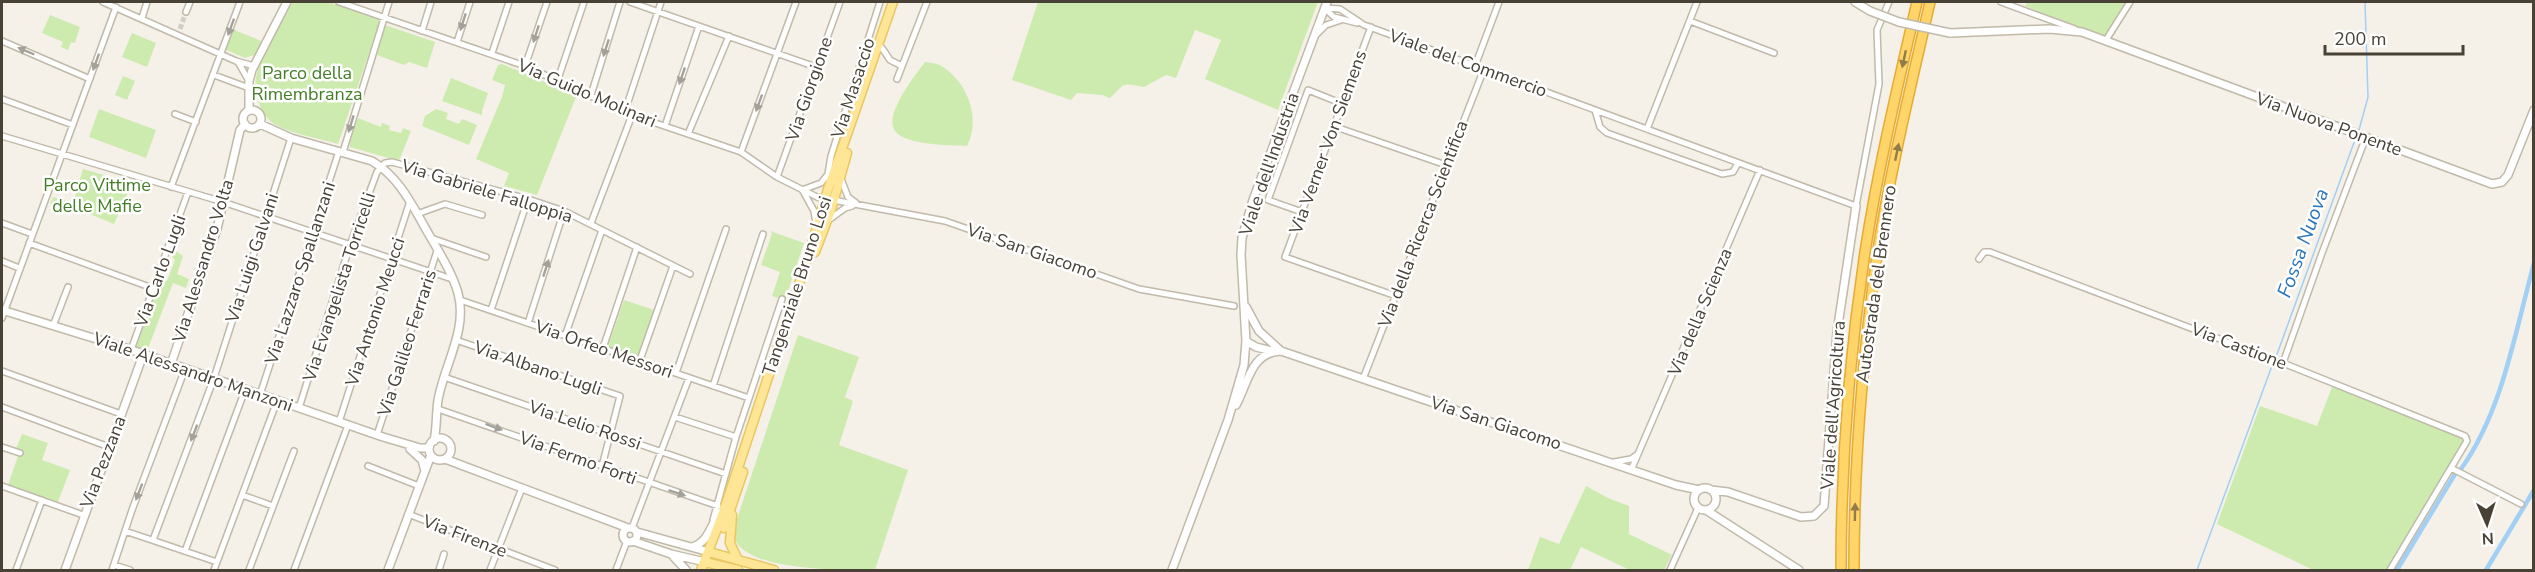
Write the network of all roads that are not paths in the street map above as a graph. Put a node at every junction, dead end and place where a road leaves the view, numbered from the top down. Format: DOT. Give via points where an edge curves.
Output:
graph roads {
  1 [pos="103,2"];
  2 [pos="147,2"];
  3 [pos="190,2"];
  4 [pos="240,2"];
  5 [pos="287,2"];
  6 [pos="339,2"];
  7 [pos="390,2"];
  8 [pos="431,2"];
  9 [pos="470,2"];
  10 [pos="509,2"];
  11 [pos="547,2"];
  12 [pos="584,2"];
  13 [pos="620,2"];
  14 [pos="630,2"];
  15 [pos="661,2"];
  16 [pos="796,2"];
  17 [pos="840,2"];
  18 [pos="880,2"];
  19 [pos="895,2"];
  20 [pos="927,2"];
  21 [pos="1338,2"];
  22 [pos="1499,2"];
  23 [pos="1697,2"];
  24 [pos="1855,2"];
  25 [pos="1888,2"];
  26 [pos="1917,2"];
  27 [pos="1930,2"];
  28 [pos="2001,2"];
  29 [pos="2130,2"];
  30 [pos="1326,5"];
  31 [pos="116,7"];
  32 [pos="657,11"];
  33 [pos="186,12"];
  34 [pos="1344,12"];
  35 [pos="384,17"];
  36 [pos="142,18"];
  37 [pos="1342,20"];
  38 [pos="1690,21"];
  39 [pos="699,26"];
  40 [pos="1367,26"];
  41 [pos="422,31"];
  42 [pos="2082,32"];
  43 [pos="729,36"];
  44 [pos="1314,36"];
  45 [pos="2,40"];
  46 [pos="2106,40"];
  47 [pos="457,42"];
  48 [pos="882,48"];
  49 [pos="222,53"];
  50 [pos="492,53"];
  51 [pos="777,53"];
  52 [pos="1774,53"];
  53 [pos="259,58"];
  54 [pos="234,59"];
  55 [pos="244,61"];
  56 [pos="254,66"];
  57 [pos="525,66"];
  58 [pos="902,66"];
  59 [pos="1475,66"];
  60 [pos="816,68"];
  61 [pos="1484,69"];
  62 [pos="214,75"];
  63 [pos="90,79"];
  64 [pos="558,79"];
  65 [pos="897,79"];
  66 [pos="249,85"];
  67 [pos="591,94"];
  68 [pos="2,99"];
  69 [pos="1343,104"];
  70 [pos="252,110"];
  71 [pos="1594,110"];
  72 [pos="2534,110"];
  73 [pos="626,111"];
  74 [pos="175,114"];
  75 [pos="632,114"];
  76 [pos="196,122"];
  77 [pos="245,124"];
  78 [pos="260,124"];
  79 [pos="73,125"];
  80 [pos="665,126"];
  81 [pos="1333,126"];
  82 [pos="1647,129"];
  83 [pos="688,134"];
  84 [pos="2,135"];
  85 [pos="2366,137"];
  86 [pos="291,138"];
  87 [pos="341,152"];
  88 [pos="741,152"];
  89 [pos="62,154"];
  90 [pos="1738,163"];
  91 [pos="1446,165"];
  92 [pos="381,166"];
  93 [pos="839,170"];
  94 [pos="1760,171"];
  95 [pos="828,174"];
  96 [pos="777,177"];
  97 [pos="171,187"];
  98 [pos="802,190"];
  99 [pos="188,192"];
  100 [pos="528,199"];
  101 [pos="829,200"];
  102 [pos="410,201"];
  103 [pos="223,202"];
  104 [pos="1856,206"];
  105 [pos="866,207"];
  106 [pos="564,211"];
  107 [pos="1302,212"];
  108 [pos="482,215"];
  109 [pos="266,216"];
  110 [pos="418,216"];
  111 [pos="2,223"];
  112 [pos="591,223"];
  113 [pos="821,227"];
  114 [pos="726,229"];
  115 [pos="602,230"];
  116 [pos="313,232"];
  117 [pos="32,234"];
  118 [pos="763,234"];
  119 [pos="430,238"];
  120 [pos="29,243"];
  121 [pos="350,245"];
  122 [pos="637,247"];
  123 [pos="437,251"];
  124 [pos="486,257"];
  125 [pos="392,259"];
  126 [pos="1979,259"];
  127 [pos="2,261"];
  128 [pos="673,266"];
  129 [pos="19,268"];
  130 [pos="430,272"];
  131 [pos="690,273"];
  132 [pos="702,278"];
  133 [pos="452,279"];
  134 [pos="708,281"];
  135 [pos="68,287"];
  136 [pos="154,289"];
  137 [pos="1396,296"];
  138 [pos="782,299"];
  139 [pos="459,300"];
  140 [pos="1243,300"];
  141 [pos="1234,306"];
  142 [pos="491,310"];
  143 [pos="2,313"];
  144 [pos="528,324"];
  145 [pos="53,326"];
  146 [pos="565,336"];
  147 [pos="456,340"];
  148 [pos="1267,340"];
  149 [pos="1246,341"];
  150 [pos="603,348"];
  151 [pos="131,350"];
  152 [pos="1277,351"];
  153 [pos="143,355"];
  154 [pos="640,360"];
  155 [pos="2283,363"];
  156 [pos="171,364"];
  157 [pos="185,369"];
  158 [pos="2,371"];
  159 [pos="676,373"];
  160 [pos="444,377"];
  161 [pos="214,378"];
  162 [pos="690,378"];
  163 [pos="1363,379"];
  164 [pos="713,386"];
  165 [pos="245,390"];
  166 [pos="260,395"];
  167 [pos="749,398"];
  168 [pos="277,401"];
  169 [pos="2,408"];
  170 [pos="299,408"];
  171 [pos="438,410"];
  172 [pos="121,414"];
  173 [pos="675,417"];
  174 [pos="1228,420"];
  175 [pos="339,422"];
  176 [pos="348,425"];
  177 [pos="611,433"];
  178 [pos="380,436"];
  179 [pos="736,437"];
  180 [pos="442,439"];
  181 [pos="434,441"];
  182 [pos="2,447"];
  183 [pos="109,447"];
  184 [pos="410,449"];
  185 [pos="450,450"];
  186 [pos="294,451"];
  187 [pos="661,452"];
  188 [pos="20,453"];
  189 [pos="1639,453"];
  190 [pos="434,455"];
  191 [pos="1614,462"];
  192 [pos="368,466"];
  193 [pos="602,466"];
  194 [pos="1632,468"];
  195 [pos="2451,468"];
  196 [pos="424,471"];
  197 [pos="477,471"];
  198 [pos="726,474"];
  199 [pos="650,484"];
  200 [pos="1676,484"];
  201 [pos="419,486"];
  202 [pos="2,488"];
  203 [pos="522,488"];
  204 [pos="1700,490"];
  205 [pos="1711,490"];
  206 [pos="1733,494"];
  207 [pos="242,495"];
  208 [pos="1694,499"];
  209 [pos="42,500"];
  210 [pos="733,503"];
  211 [pos="1714,503"];
  212 [pos="2521,504"];
  213 [pos="273,506"];
  214 [pos="721,508"];
  215 [pos="1703,509"];
  216 [pos="408,514"];
  217 [pos="83,515"];
  218 [pos="1716,516"];
  219 [pos="125,531"];
  220 [pos="630,534"];
  221 [pos="153,540"];
  222 [pos="684,547"];
  223 [pos="499,549"];
  224 [pos="185,551"];
  225 [pos="712,553"];
  226 [pos="444,554"];
  227 [pos="671,554"];
  228 [pos="737,558"];
  229 [pos="217,562"];
  230 [pos="706,567"];
  231 [pos="113,568"];
  232 [pos="762,568"];
  233 [pos="734,569"];
  234 [pos="16,570"];
  235 [pos="65,570"];
  236 [pos="130,570"];
  237 [pos="214,570"];
  238 [pos="249,570"];
  239 [pos="294,570"];
  240 [pos="388,570"];
  241 [pos="439,570"];
  242 [pos="490,570"];
  243 [pos="555,570"];
  244 [pos="617,570"];
  245 [pos="686,570"];
  246 [pos="718,570"];
  247 [pos="774,570"];
  248 [pos="1172,570"];
  249 [pos="1670,570"];
  250 [pos="1799,570"];
  251 [pos="1841,570"];
  252 [pos="1854,570"];
  253 [pos="2390,570"];
  1 -- 31 [label="street"];
  2 -- 36 [label="street"];
  3 -- 33 [label="street"];
  4 -- 49 [label="street, one-way"];
  5 -- 53 [label="street"];
  6 -- 35 [label="street, Via Guido Molinari"];
  7 -- 35 [label="street, Via Lazzaro Spallanzani"];
  8 -- 41 [label="street"];
  9 -- 47 [label="street, one-way"];
  10 -- 50 [label="street"];
  11 -- 57 [label="street, one-way"];
  12 -- 64 [label="street"];
  13 -- 67 [label="street, one-way"];
  14 -- 32 [label="street"];
  15 -- 32 [label="street"];
  16 -- 51 [label="street"];
  17 -- 60 [label="street, Via Giorgione"];
  18 -- 95 [label="street, Via Masaccio"];
  19 -- 48 [label="main road, Tangenziale Bruno Losi"];
  19 -- 93 [label="main road, Tangenziale Bruno Losi"];
  20 -- 58 [label="street"];
  21 -- 34 [label="street"];
  22 -- 59 [label="street"];
  23 -- 38 [label="street"];
  24 -- 42 [label="street, Via Nuova Ponente, bridge" via="1899,22 1950,33 2049,29"];
  25 -- 104 [label="street" via="1877,30 1880,84"];
  26 -- 251 [label="highway, Autostrada del Brennero, one-way" via="1880,170 1856,320 1844,447"];
  252 -- 27 [label="highway, Autostrada del Brennero, one-way" via="1857,450 1872,297 1892,174"];
  28 -- 42 [label="street, Via Nuova Ponente"];
  29 -- 46 [label="street"];
  30 -- 34 [label="street"];
  30 -- 37 [label="street" via="1330,15"];
  30 -- 44 [label="street, Viale dell'Industria"];
  31 -- 36 [label="street"];
  31 -- 63 [label="street, one-way"];
  32 -- 39 [label="street"];
  32 -- 73 [label="street"];
  34 -- 40 [label="street, Viale del Commercio"];
  35 -- 41 [label="street, Via Guido Molinari"];
  35 -- 87 [label="street, Via Lazzaro Spallanzani, one-way"];
  36 -- 49 [label="street"];
  37 -- 40 [label="street"];
  37 -- 44 [label="street" via="1326,25"];
  38 -- 52 [label="street"];
  38 -- 82 [label="street"];
  39 -- 43 [label="street"];
  39 -- 80 [label="street, one-way"];
  40 -- 59 [label="street, Viale del Commercio"];
  40 -- 69 [label="street, Via Verner Von Siemens"];
  41 -- 47 [label="street, Via Guido Molinari"];
  42 -- 46 [label="street, Via Nuova Ponente"];
  43 -- 51 [label="street"];
  43 -- 83 [label="street"];
  44 -- 140 [label="street, Viale dell'Industria" via="1242,238"];
  63 -- 45 [label="street, one-way"];
  46 -- 85 [label="street, Via Nuova Ponente"];
  47 -- 50 [label="street, Via Guido Molinari"];
  48 -- 58 [label="street" via="890,60"];
  48 -- 93 [label="main road, Tangenziale Bruno Losi"];
  49 -- 54 [label="street"];
  49 -- 62 [label="street"];
  50 -- 57 [label="street, Via Guido Molinari"];
  51 -- 60 [label="street"];
  51 -- 88 [label="street, one-way"];
  53 -- 55 [label="street"];
  53 -- 56 [label="street"];
  54 -- 55 [label="street"];
  54 -- 56 [label="street"];
  54 -- 66 [label="street"];
  55 -- 56 [label="street"];
  56 -- 66 [label="street"];
  57 -- 64 [label="street, Via Guido Molinari"];
  58 -- 65 [label="street"];
  59 -- 61 [label="street, Viale del Commercio"];
  60 -- 96 [label="street, Via Giorgione"];
  61 -- 71 [label="street, Viale del Commercio"];
  61 -- 91 [label="street, Via della Ricerca Scientifica"];
  62 -- 66 [label="street"];
  62 -- 76 [label="street"];
  63 -- 79 [label="street"];
  64 -- 67 [label="street, Via Guido Molinari"];
  66 -- 70 [label="street"];
  67 -- 73 [label="street, Via Guido Molinari"];
  68 -- 79 [label="street"];
  69 -- 81 [label="street, Via Verner Von Siemens"];
  69 -- 107 [label="street" via="1308,90 1268,200"];
  70 -- 77 [label="street" via="243,118"];
  70 -- 78 [label="street" via="262,118"];
  71 -- 82 [label="street, Viale del Commercio"];
  71 -- 90 [label="street" via="1600,127 1607,133 1722,174 1733,172"];
  72 -- 85 [label="street, Via Nuova Ponente" via="2508,175 2496,184"];
  73 -- 75 [label="street, Via Guido Molinari"];
  74 -- 76 [label="street"];
  75 -- 80 [label="street, Via Guido Molinari"];
  75 -- 112 [label="street"];
  76 -- 97 [label="street"];
  77 -- 78 [label="street" via="249,128"];
  77 -- 103 [label="street, Via Alessandro Volta" via="240,130"];
  78 -- 86 [label="street"];
  79 -- 89 [label="street"];
  80 -- 83 [label="street, Via Guido Molinari"];
  81 -- 91 [label="street"];
  81 -- 107 [label="street, Via Verner Von Siemens"];
  82 -- 90 [label="street, Viale del Commercio"];
  83 -- 88 [label="street, Via Guido Molinari"];
  84 -- 89 [label="street"];
  85 -- 155 [label="street"];
  86 -- 87 [label="street"];
  86 -- 109 [label="street, Via Luigi Galvani"];
  87 -- 92 [label="street"];
  87 -- 116 [label="street, Via Lazzaro Spallanzani"];
  88 -- 96 [label="street, Via Guido Molinari"];
  89 -- 97 [label="street"];
  89 -- 117 [label="street"];
  90 -- 94 [label="street, Viale del Commercio"];
  91 -- 137 [label="street, Via della Ricerca Scientifica"];
  92 -- 100 [label="street, Via Gabriele Falloppia" via="392,162"];
  92 -- 102 [label="street"];
  92 -- 121 [label="street, Via Evangelista Torricelli"];
  93 -- 95 [label="street"];
  93 -- 101 [label="main road, Tangenziale Bruno Losi"];
  93 -- 105 [label="street" via="848,197"];
  94 -- 104 [label="street, Viale del Commercio"];
  94 -- 189 [label="street, Via della Scienza"];
  95 -- 98 [label="street" via="814,187"];
  96 -- 98 [label="street, Via Guido Molinari"];
  97 -- 99 [label="street"];
  98 -- 101 [label="street, Via Guido Molinari"];
  98 -- 113 [label="street"];
  99 -- 103 [label="street"];
  99 -- 136 [label="street, Via Carlo Lugli"];
  100 -- 106 [label="street, Via Gabriele Falloppia"];
  100 -- 142 [label="street"];
  101 -- 105 [label="street, Via San Giacomo"];
  101 -- 113 [label="main road, Tangenziale Bruno Losi"];
  102 -- 110 [label="street"];
  102 -- 125 [label="street, Via Antonio Meucci"];
  103 -- 109 [label="street"];
  103 -- 156 [label="street, Via Alessandro Volta"];
  104 -- 206 [label="street, Viale dell'Agricoltura" via="1837,332 1824,506 1814,516 1801,517"];
  105 -- 113 [label="street" via="844,208"];
  105 -- 141 [label="street, Via San Giacomo" via="945,221 1139,289"];
  106 -- 112 [label="street, Via Gabriele Falloppia"];
  144 -- 106 [label="street, one-way"];
  107 -- 137 [label="street, Via Verner Von Siemens" via="1285,257"];
  108 -- 110 [label="street" via="445,204"];
  109 -- 116 [label="street"];
  109 -- 161 [label="street, Via Luigi Galvani"];
  110 -- 119 [label="street"];
  111 -- 117 [label="street"];
  112 -- 115 [label="street, Via Gabriele Falloppia"];
  113 -- 210 [label="main road, Tangenziale Bruno Losi"];
  113 -- 214 [label="main road, Tangenziale Bruno Losi"];
  114 -- 134 [label="street"];
  115 -- 122 [label="street, Via Gabriele Falloppia"];
  115 -- 146 [label="street"];
  116 -- 121 [label="street"];
  116 -- 166 [label="street, Via Lazzaro Spallanzani"];
  117 -- 120 [label="street"];
  118 -- 164 [label="street"];
  119 -- 123 [label="street"];
  119 -- 124 [label="street"];
  120 -- 129 [label="street"];
  120 -- 136 [label="street"];
  121 -- 125 [label="street"];
  121 -- 170 [label="street, Via Evangelista Torricelli"];
  122 -- 128 [label="street, Via Gabriele Falloppia"];
  122 -- 150 [label="street"];
  123 -- 130 [label="street, Via Galileo Ferraris"];
  123 -- 133 [label="street"];
  125 -- 130 [label="street"];
  125 -- 175 [label="street, Via Antonio Meucci"];
  126 -- 155 [label="street, Via Castione" via="1984,252 1990,252"];
  127 -- 129 [label="street"];
  128 -- 131 [label="street, Via Gabriele Falloppia"];
  128 -- 154 [label="street"];
  129 -- 143 [label="street"];
  130 -- 133 [label="street"];
  130 -- 178 [label="street, Via Galileo Ferraris"];
  132 -- 134 [label="street"];
  133 -- 139 [label="street"];
  134 -- 159 [label="street"];
  135 -- 145 [label="street"];
  136 -- 151 [label="street, Via Carlo Lugli"];
  137 -- 163 [label="street, Via della Ricerca Scientifica"];
  138 -- 167 [label="street"];
  139 -- 142 [label="street, Via Orfeo Messori"];
  139 -- 147 [label="street"];
  140 -- 148 [label="street, Via San Giacomo"];
  140 -- 149 [label="street, Viale dell'Industria"];
  142 -- 144 [label="street, Via Orfeo Messori"];
  143 -- 145 [label="street, Viale Alessandro Manzoni"];
  144 -- 146 [label="street, Via Orfeo Messori"];
  145 -- 151 [label="street, Viale Alessandro Manzoni"];
  146 -- 150 [label="street, Via Orfeo Messori"];
  147 -- 160 [label="street"];
  147 -- 177 [label="street, Via Albano Lugli" via="620,396"];
  148 -- 149 [label="street"];
  148 -- 152 [label="street, Via San Giacomo"];
  149 -- 152 [label="street, Via San Giacomo"];
  149 -- 174 [label="street, Viale dell'Industria" via="1241,377"];
  150 -- 154 [label="street, Via Orfeo Messori"];
  151 -- 153 [label="street, Viale Alessandro Manzoni"];
  152 -- 163 [label="street, Via San Giacomo"];
  152 -- 174 [label="street" via="1256,362"];
  153 -- 156 [label="street, Viale Alessandro Manzoni"];
  153 -- 172 [label="street, Via Pezzana"];
  154 -- 159 [label="street, Via Orfeo Messori"];
  155 -- 195 [label="street, Via Castione" via="2465,436 2467,441"];
  156 -- 157 [label="street, Viale Alessandro Manzoni"];
  157 -- 161 [label="street, Viale Alessandro Manzoni"];
  157 -- 219 [label="street, one-way"];
  158 -- 172 [label="street"];
  159 -- 162 [label="street, Via Orfeo Messori"];
  160 -- 171 [label="street"];
  160 -- 177 [label="street, Via Lelio Rossi"];
  161 -- 165 [label="street, Viale Alessandro Manzoni"];
  161 -- 221 [label="street, Via Luigi Galvani, one-way"];
  162 -- 164 [label="street, Via Orfeo Messori"];
  162 -- 173 [label="street"];
  163 -- 191 [label="street, Via San Giacomo"];
  164 -- 167 [label="street, Via Orfeo Messori"];
  165 -- 166 [label="street, Viale Alessandro Manzoni"];
  165 -- 224 [label="street"];
  166 -- 168 [label="street, Viale Alessandro Manzoni"];
  167 -- 179 [label="street"];
  168 -- 170 [label="street, Viale Alessandro Manzoni"];
  168 -- 207 [label="street"];
  169 -- 183 [label="street"];
  170 -- 175 [label="street, Viale Alessandro Manzoni"];
  171 -- 180 [label="street"];
  171 -- 181 [label="street"];
  171 -- 193 [label="street, Via Fermo Forti, one-way"];
  172 -- 183 [label="street, Via Pezzana"];
  173 -- 179 [label="street"];
  173 -- 187 [label="street"];
  174 -- 248 [label="street, Viale dell'Industria"];
  175 -- 176 [label="street, Viale Alessandro Manzoni"];
  176 -- 178 [label="street, Viale Alessandro Manzoni"];
  176 -- 239 [label="street"];
  177 -- 187 [label="street, Via Lelio Rossi"];
  177 -- 193 [label="street"];
  178 -- 184 [label="street, Viale Alessandro Manzoni"];
  178 -- 190 [label="street, Viale Alessandro Manzoni"];
  179 -- 198 [label="street"];
  180 -- 181 [label="street"];
  180 -- 185 [label="street" via="448,442"];
  181 -- 190 [label="street"];
  182 -- 188 [label="street"];
  183 -- 217 [label="street, Via Pezzana"];
  184 -- 190 [label="street, Viale Alessandro Manzoni"];
  184 -- 196 [label="street" via="422,460"];
  185 -- 190 [label="street"];
  185 -- 197 [label="street"];
  186 -- 213 [label="street"];
  187 -- 198 [label="street, Via Lelio Rossi"];
  187 -- 199 [label="street"];
  189 -- 191 [label="street"];
  189 -- 194 [label="street, Via della Scienza"];
  190 -- 196 [label="street"];
  190 -- 197 [label="street"];
  191 -- 194 [label="street, Via San Giacomo"];
  192 -- 201 [label="street"];
  193 -- 199 [label="street, Via Fermo Forti"];
  194 -- 200 [label="street, Via San Giacomo"];
  195 -- 212 [label="street"];
  195 -- 253 [label="street, Via Castione"];
  196 -- 201 [label="street"];
  197 -- 203 [label="street"];
  198 -- 214 [label="street"];
  199 -- 214 [label="street, Via Fermo Forti, one-way"];
  199 -- 220 [label="street"];
  200 -- 204 [label="street, Via San Giacomo"];
  200 -- 208 [label="street, Via San Giacomo"];
  201 -- 216 [label="street"];
  202 -- 209 [label="street"];
  203 -- 220 [label="street"];
  203 -- 223 [label="street"];
  204 -- 205 [label="street, Viale dell'Agricoltura"];
  204 -- 208 [label="street"];
  205 -- 206 [label="street, Viale dell'Agricoltura"];
  205 -- 211 [label="street"];
  206 -- 211 [label="street" via="1720,496"];
  207 -- 213 [label="street"];
  207 -- 229 [label="street"];
  208 -- 215 [label="street"];
  209 -- 217 [label="street"];
  209 -- 234 [label="street"];
  210 -- 225 [label="main road, Tangenziale Bruno Losi"];
  210 -- 228 [label="main road" via="730,543"];
  211 -- 215 [label="street"];
  211 -- 218 [label="street"];
  213 -- 238 [label="street"];
  214 -- 222 [label="street" via="706,537 695,546"];
  214 -- 225 [label="main road, Tangenziale Bruno Losi"];
  215 -- 218 [label="street"];
  215 -- 249 [label="street" via="1695,517"];
  216 -- 223 [label="street, Via Firenze"];
  216 -- 240 [label="street"];
  217 -- 235 [label="street, Via Pezzana"];
  218 -- 250 [label="street"];
  219 -- 221 [label="street"];
  219 -- 231 [label="street"];
  220 -- 222 [label="street"];
  220 -- 227 [label="street"];
  220 -- 244 [label="street"];
  221 -- 224 [label="street"];
  222 -- 225 [label="street"];
  223 -- 242 [label="street"];
  223 -- 243 [label="street, Via Firenze"];
  224 -- 229 [label="street"];
  225 -- 228 [label="main road"];
  225 -- 230 [label="main road, Tangenziale Bruno Losi"];
  226 -- 241 [label="street"];
  227 -- 230 [label="street"];
  227 -- 245 [label="street"];
  228 -- 232 [label="main road"];
  229 -- 237 [label="street"];
  230 -- 233 [label="main road"];
  231 -- 236 [label="street"];
  232 -- 247 [label="main road"];
  233 -- 246 [label="main road"];
}
